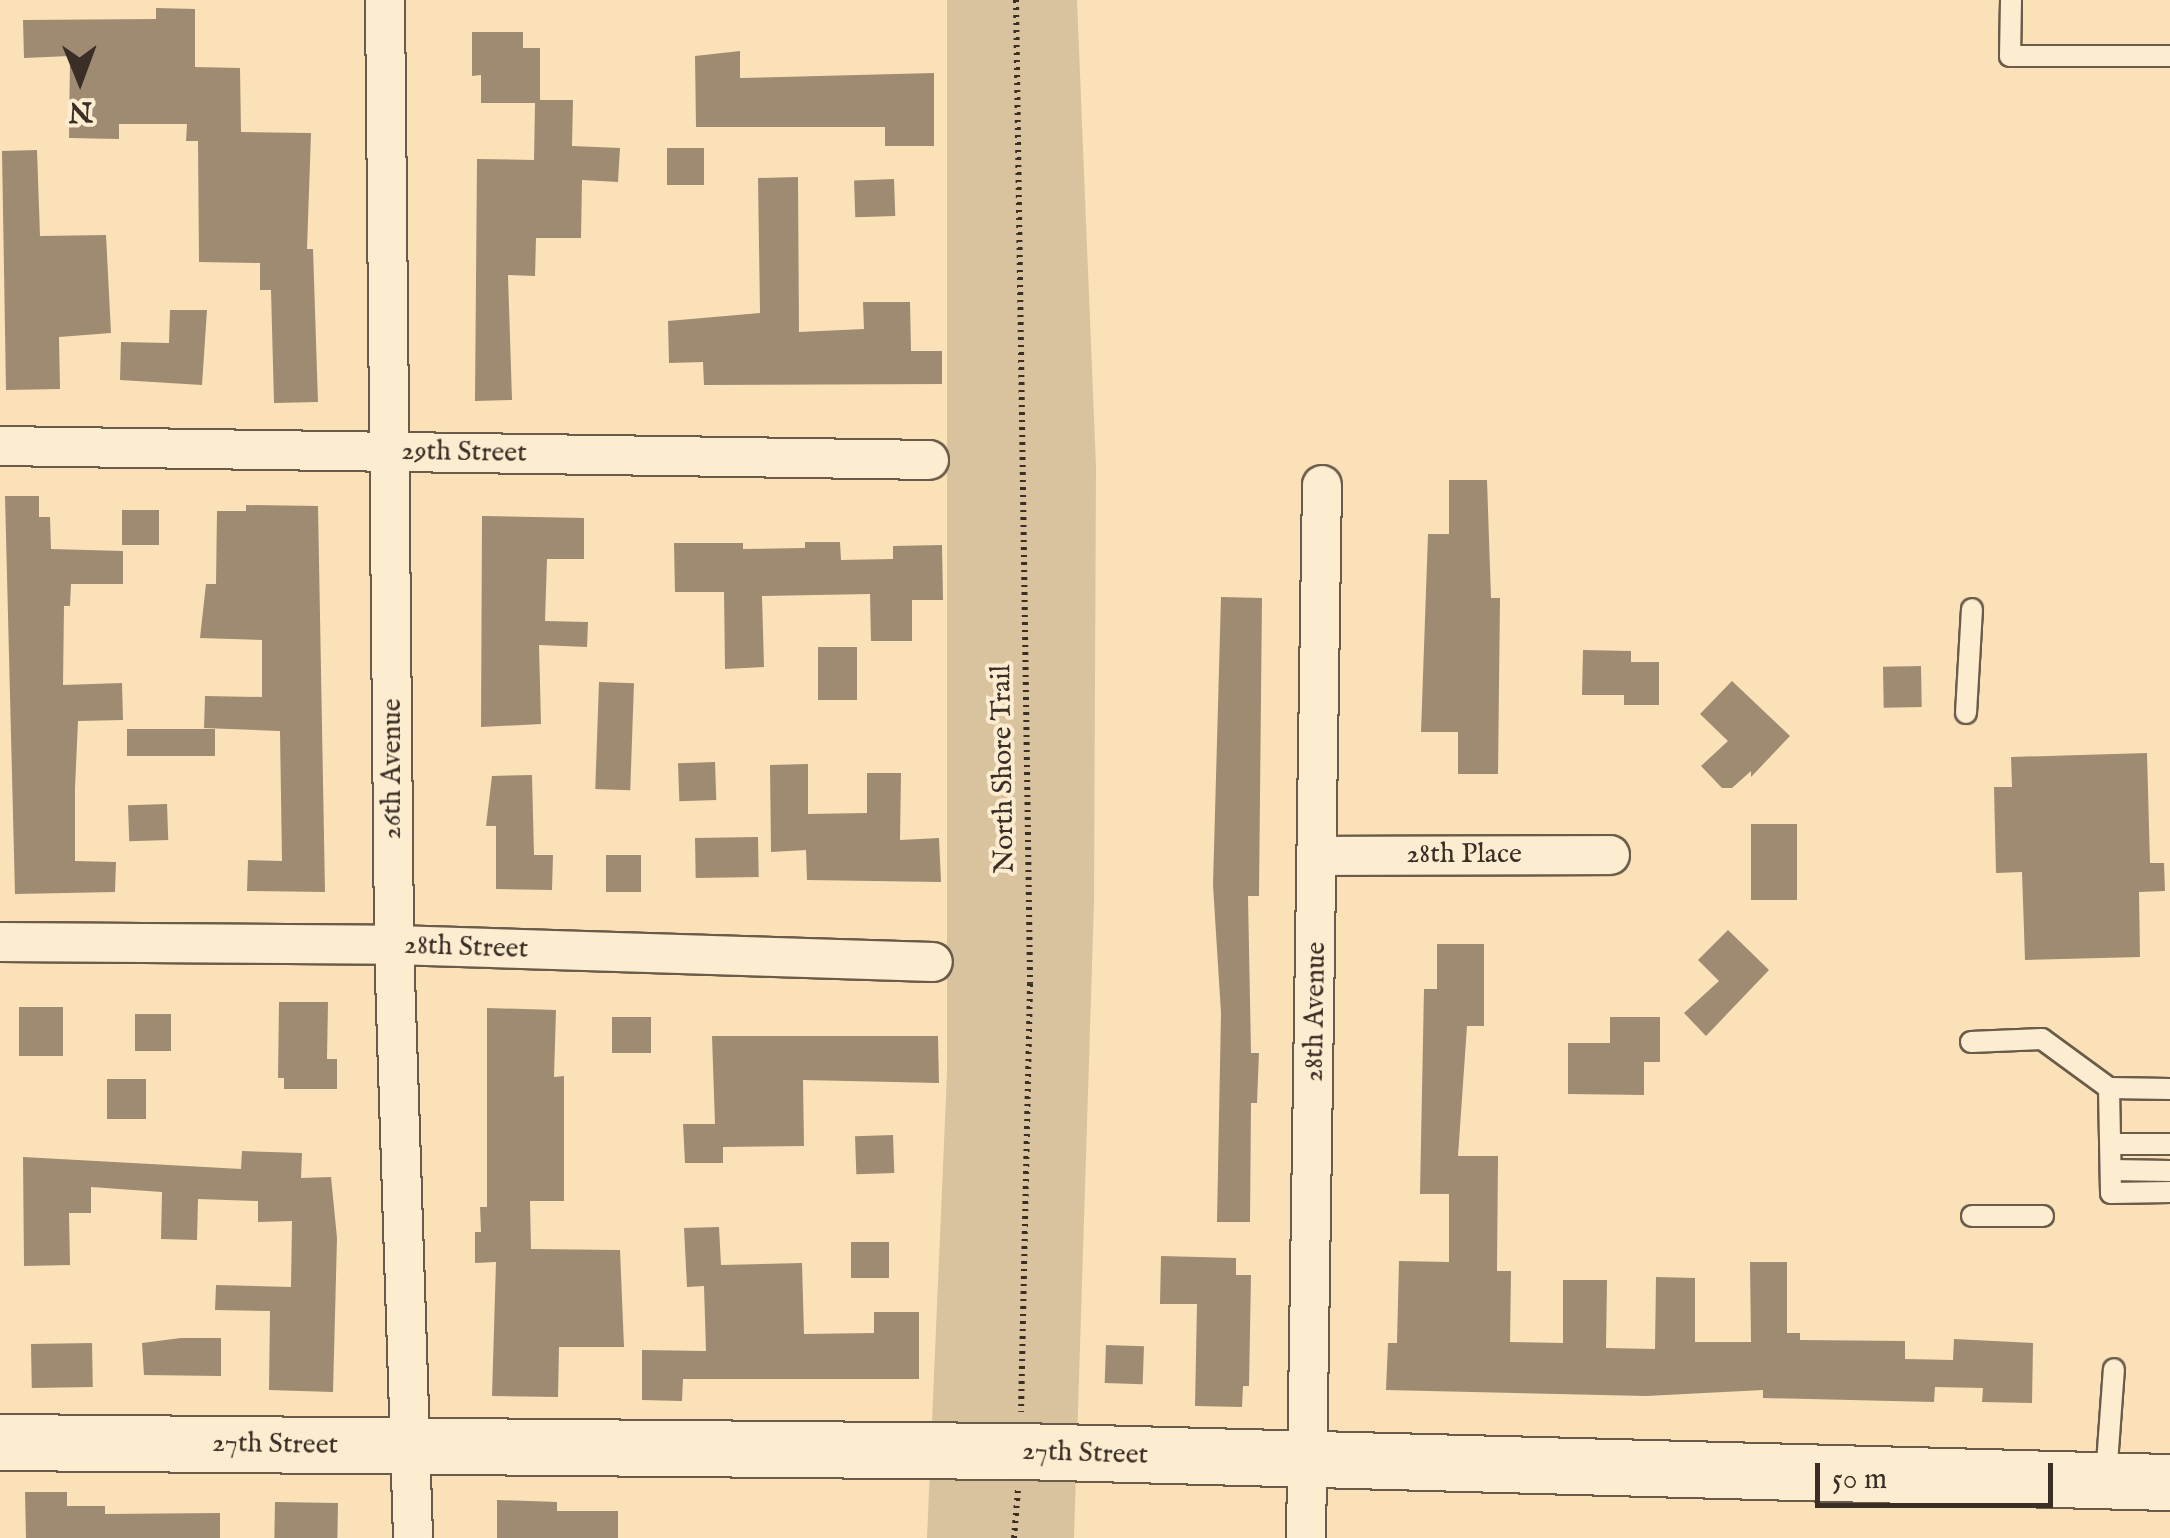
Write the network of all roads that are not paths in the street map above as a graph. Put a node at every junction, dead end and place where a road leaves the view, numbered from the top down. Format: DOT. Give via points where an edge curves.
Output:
graph roads {
  1 [pos="385,0"];
  2 [pos="2010,0"];
  3 [pos="2170,56"];
  4 [pos="0,446"];
  5 [pos="392,452"];
  6 [pos="928,460"];
  7 [pos="1322,485"];
  8 [pos="1972,609"];
  9 [pos="1966,713"];
  10 [pos="1610,854"];
  11 [pos="1318,856"];
  12 [pos="0,942"];
  13 [pos="394,946"];
  14 [pos="933,962"];
  15 [pos="1971,1042"];
  16 [pos="2109,1088"];
  17 [pos="2170,1090"];
  18 [pos="2110,1144"];
  19 [pos="2170,1144"];
  20 [pos="2111,1170"];
  21 [pos="2170,1171"];
  22 [pos="2170,1192"];
  23 [pos="1972,1216"];
  24 [pos="2043,1216"];
  25 [pos="2114,1370"];
  26 [pos="0,1442"];
  27 [pos="413,1447"];
  28 [pos="1310,1462"];
  29 [pos="2106,1480"];
  30 [pos="2170,1482"];
  31 [pos="414,1538"];
  32 [pos="1306,1538"];
  1 -- 5 [label="street, 26th Avenue"];
  2 -- 3 [label="lane" via="2010,56"];
  4 -- 5 [label="street, 29th Street"];
  5 -- 6 [label="street, 29th Street"];
  5 -- 13 [label="street, 26th Avenue"];
  7 -- 11 [label="street, 28th Avenue"];
  8 -- 9 [label="lane"];
  10 -- 11 [label="street, 28th Place"];
  11 -- 28 [label="street, 28th Avenue"];
  12 -- 13 [label="street, 28th Street"];
  13 -- 14 [label="street, 28th Street"];
  13 -- 27 [label="street, 26th Avenue"];
  15 -- 16 [label="lane" via="2042,1039"];
  16 -- 17 [label="lane"];
  16 -- 18 [label="lane"];
  18 -- 19 [label="lane"];
  18 -- 20 [label="lane"];
  20 -- 21 [label="lane"];
  20 -- 22 [label="lane" via="2112,1193"];
  23 -- 24 [label="lane"];
  25 -- 29 [label="lane"];
  26 -- 27 [label="street, 27th Street"];
  27 -- 28 [label="street, 27th Street" via="1021,1451"];
  27 -- 31 [label="street, 26th Avenue"];
  28 -- 29 [label="street, 27th Street"];
  28 -- 32 [label="street, 28th Avenue"];
  29 -- 30 [label="street, 27th Street"];
}
